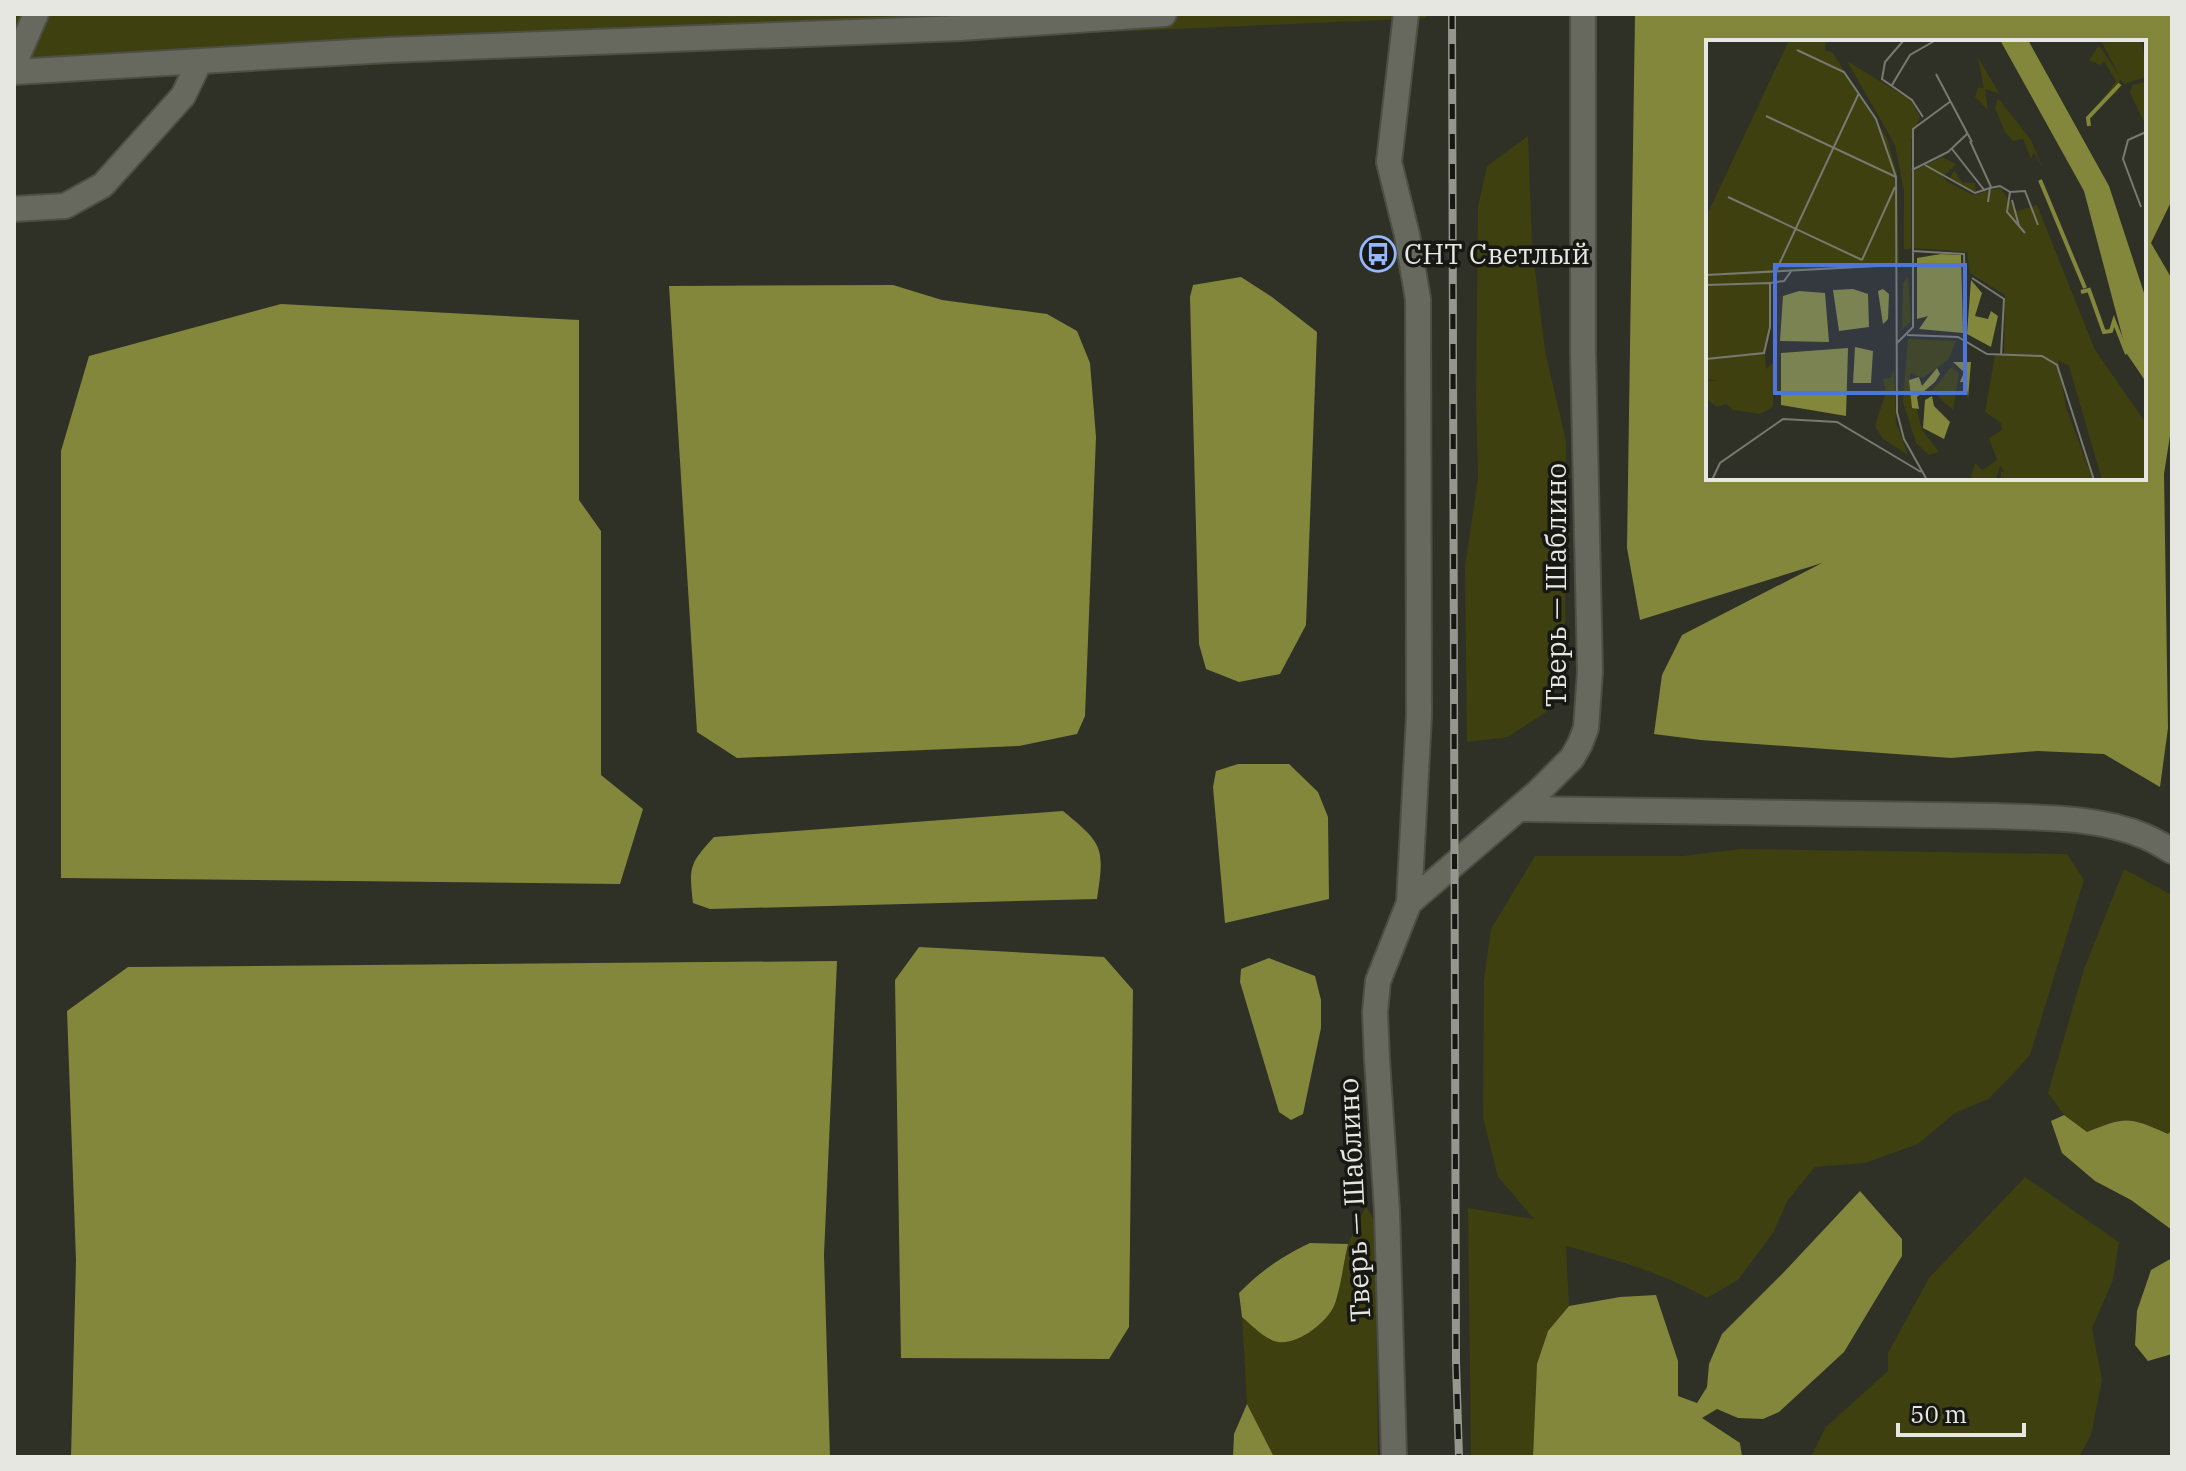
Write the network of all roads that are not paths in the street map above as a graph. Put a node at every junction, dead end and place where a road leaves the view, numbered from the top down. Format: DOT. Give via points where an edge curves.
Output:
graph roads {
  1 [pos="36,14"];
  2 [pos="1164,14"];
  3 [pos="1406,14"];
  4 [pos="1583,14"];
  5 [pos="964,21"];
  6 [pos="199,63"];
  7 [pos="14,64"];
  8 [pos="14,72"];
  9 [pos="14,209"];
  10 [pos="1519,809"];
  11 [pos="2172,851"];
  12 [pos="1409,903"];
  13 [pos="1394,1457"];
  1 -- 7 [label="street"];
  2 -- 5 [label="street"];
  3 -- 12 [label="street" via="1389,162 1418,299 1419,716"];
  4 -- 10 [label="street, Тверь — Шаблино" via="1587,717 1572,758"];
  5 -- 6 [label="street"];
  6 -- 8 [label="street"];
  6 -- 9 [label="street" via="183,96 103,185 65,206"];
  10 -- 11 [label="street" via="2062,819 2111,826"];
  10 -- 12 [label="street, Тверь — Шаблино"];
  12 -- 13 [label="street, Тверь — Шаблино" via="1381,970 1375,1012"];
}
